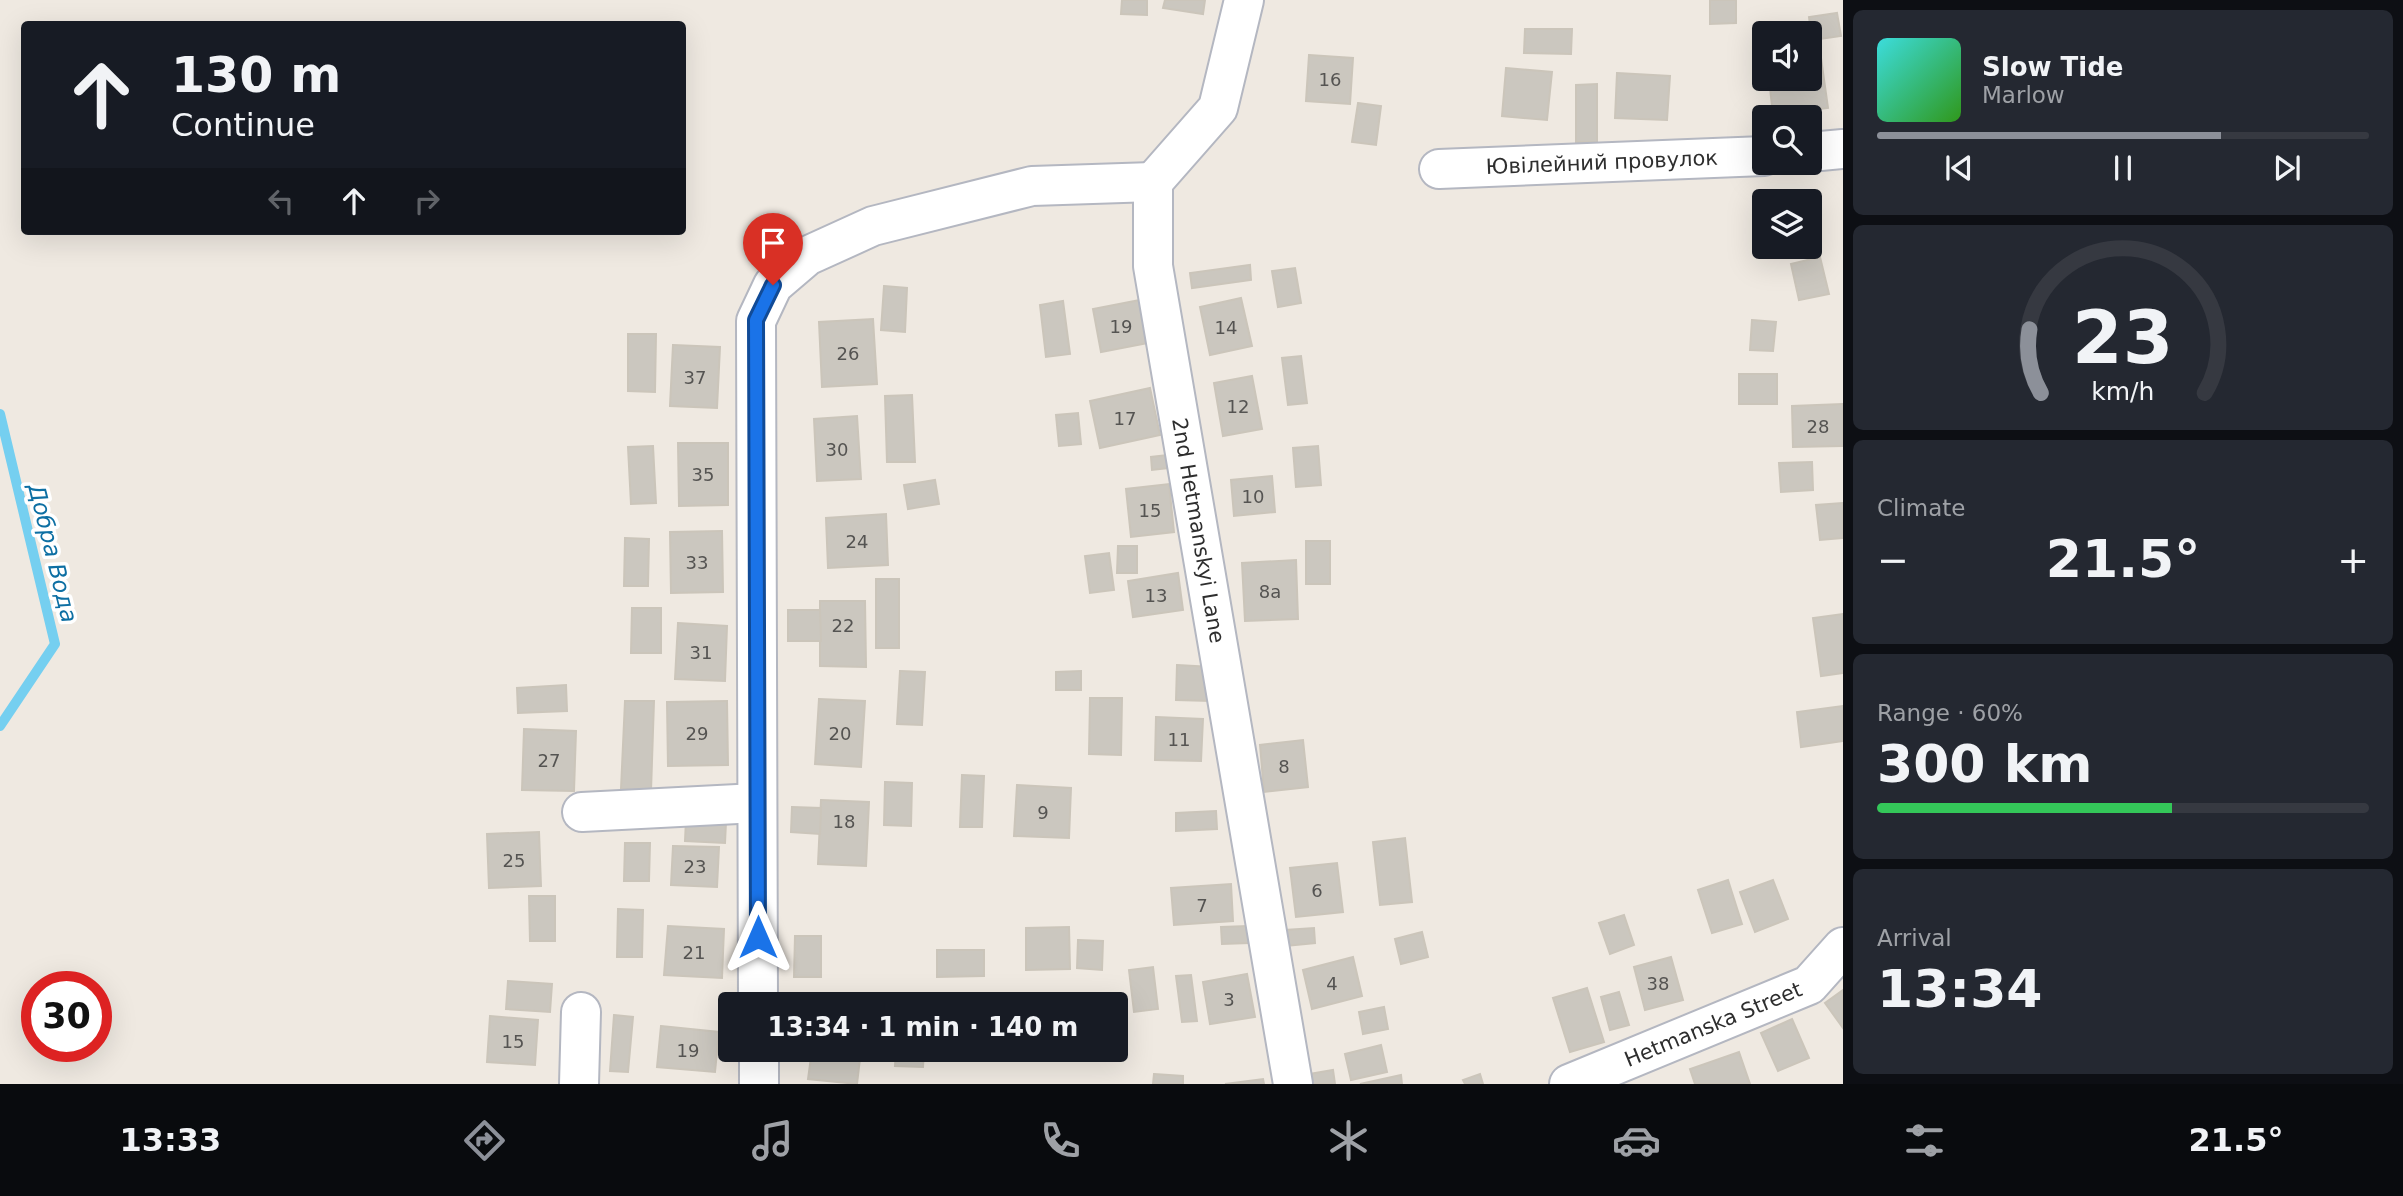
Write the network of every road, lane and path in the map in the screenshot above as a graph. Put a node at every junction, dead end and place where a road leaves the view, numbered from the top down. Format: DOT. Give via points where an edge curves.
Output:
graph roads {
  1 [pos="1244,0"];
  2 [pos="1843,149"];
  3 [pos="1822,151"];
  4 [pos="1752,156"];
  5 [pos="1438,169"];
  6 [pos="1153,182"];
  7 [pos="757,803"];
  8 [pos="582,812"];
  9 [pos="1843,947"];
  10 [pos="758,992"];
  11 [pos="581,1012"];
  12 [pos="759,1062"];
  13 [pos="579,1084"];
  14 [pos="759,1084"];
  15 [pos="1293,1084"];
  16 [pos="1569,1084"];
  1 -- 6 [label="street" via="1218,108"];
  2 -- 3 [label="street"];
  4 -- 5 [label="street, Ювілейний провулок"];
  6 -- 7 [label="street" via="1032,186 873,226 807,256 773,285 756,320"];
  6 -- 15 [label="street, 2nd Hetmanskyi Lane" via="1153,266"];
  7 -- 8 [label="street"];
  7 -- 10 [label="street"];
  9 -- 16 [label="street, Hetmanska Street" via="1809,985"];
  11 -- 13 [label="street"];
  12 -- 14 [label="street"];
}
